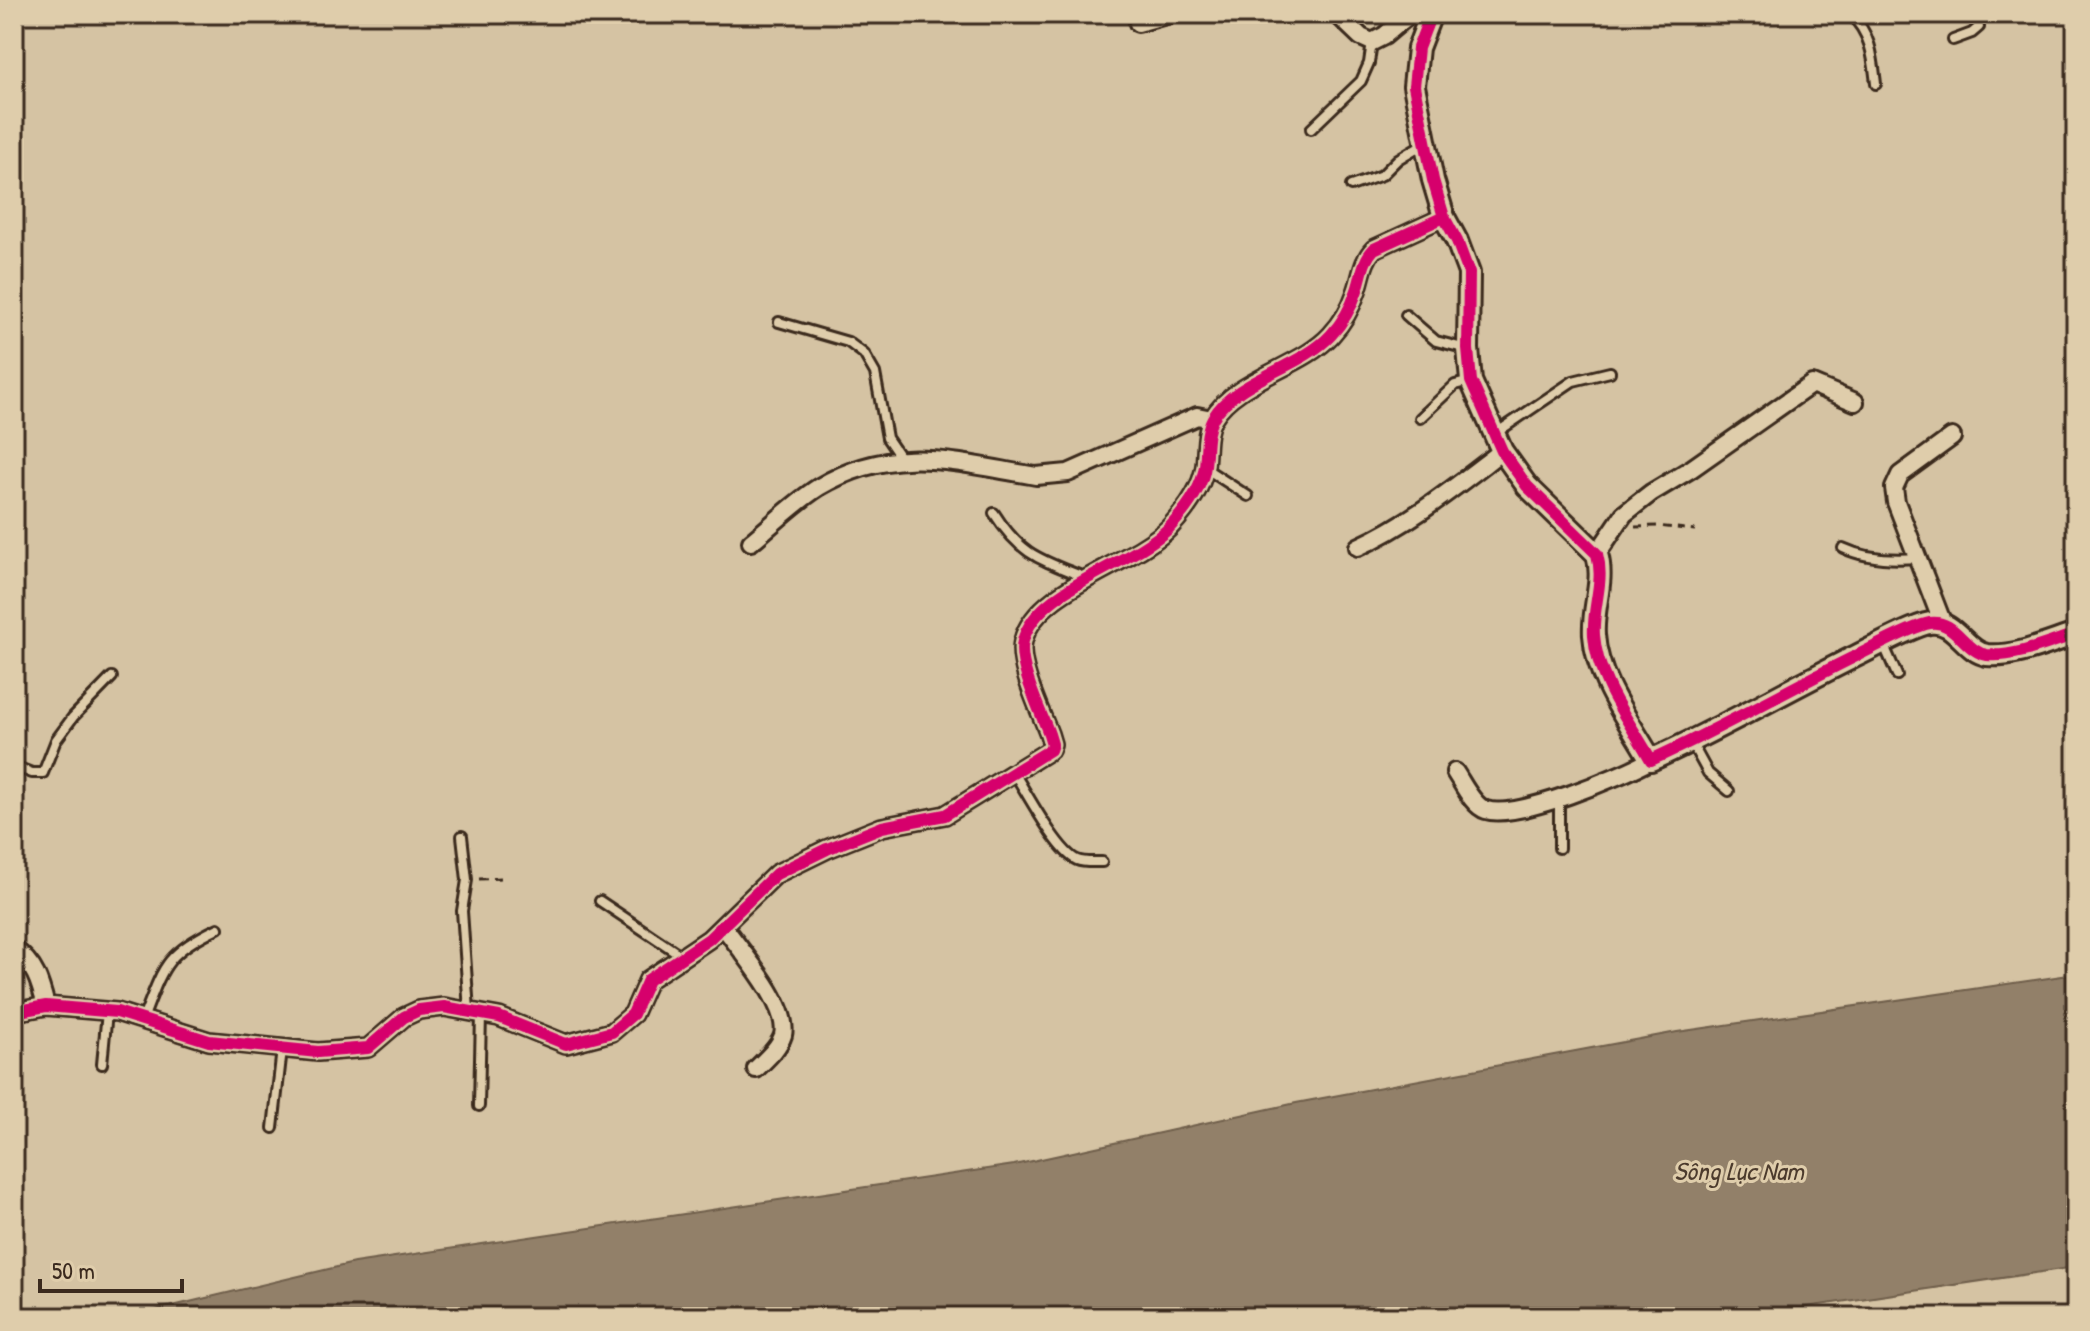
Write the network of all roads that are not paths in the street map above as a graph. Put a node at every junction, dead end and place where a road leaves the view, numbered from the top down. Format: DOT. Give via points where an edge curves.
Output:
graph roads {
  1 [pos="1170,14"];
  2 [pos="1337,14"];
  3 [pos="1410,14"];
  4 [pos="1431,14"];
  5 [pos="1850,14"];
  6 [pos="1975,14"];
  7 [pos="1138,23"];
  8 [pos="1953,40"];
  9 [pos="1372,42"];
  10 [pos="1876,84"];
  11 [pos="1311,129"];
  12 [pos="1424,143"];
  13 [pos="1351,186"];
  14 [pos="1444,217"];
  15 [pos="1406,315"];
  16 [pos="779,322"];
  17 [pos="1468,349"];
  18 [pos="1610,372"];
  19 [pos="1471,381"];
  20 [pos="1855,402"];
  21 [pos="1420,418"];
  22 [pos="1212,419"];
  23 [pos="1952,437"];
  24 [pos="1498,443"];
  25 [pos="902,460"];
  26 [pos="1205,467"];
  27 [pos="1248,496"];
  28 [pos="994,513"];
  29 [pos="751,542"];
  30 [pos="1358,547"];
  31 [pos="1843,548"];
  32 [pos="1597,554"];
  33 [pos="1917,558"];
  34 [pos="1087,579"];
  35 [pos="1943,624"];
  36 [pos="2076,634"];
  37 [pos="1882,643"];
  38 [pos="1897,675"];
  39 [pos="112,677"];
  40 [pos="1691,742"];
  41 [pos="1651,760"];
  42 [pos="14,766"];
  43 [pos="1455,772"];
  44 [pos="1014,773"];
  45 [pos="1729,791"];
  46 [pos="1559,797"];
  47 [pos="462,836"];
  48 [pos="1559,848"];
  49 [pos="1102,862"];
  50 [pos="600,901"];
  51 [pos="724,927"];
  52 [pos="218,928"];
  53 [pos="14,949"];
  54 [pos="682,956"];
  55 [pos="46,1006"];
  56 [pos="107,1011"];
  57 [pos="14,1012"];
  58 [pos="475,1012"];
  59 [pos="143,1019"];
  60 [pos="282,1049"];
  61 [pos="102,1064"];
  62 [pos="756,1069"];
  63 [pos="479,1106"];
  64 [pos="273,1128"];
  1 -- 7 [label="street"];
  2 -- 9 [label="street"];
  3 -- 9 [label="street"];
  4 -- 12 [label="street" via="1418,48 1414,86"];
  5 -- 10 [label="lane" via="1871,47"];
  6 -- 8 [label="lane" via="1979,27"];
  9 -- 11 [label="lane" via="1361,81"];
  12 -- 13 [label="lane" via="1382,175"];
  12 -- 14 [label="street"];
  14 -- 17 [label="street" via="1469,273"];
  14 -- 22 [label="street" via="1374,249 1349,310 1332,333 1317,348 1249,386"];
  15 -- 17 [label="lane" via="1436,341"];
  16 -- 25 [label="lane" via="848,342 864,354 875,373 887,438"];
  17 -- 19 [label="street"];
  18 -- 24 [label="lane" via="1573,381"];
  19 -- 21 [label="lane" via="1455,385"];
  19 -- 24 [label="street"];
  20 -- 32 [label="street" via="1812,384 1800,390 1624,514"];
  22 -- 25 [label="street" via="1197,416 1052,476 923,457"];
  22 -- 26 [label="street"];
  23 -- 33 [label="street" via="1900,475 1894,488"];
  24 -- 30 [label="street" via="1426,509"];
  24 -- 32 [label="street" via="1527,486"];
  25 -- 29 [label="street" via="881,461 818,488"];
  26 -- 27 [label="lane"];
  26 -- 34 [label="street" via="1191,501 1168,529"];
  28 -- 34 [label="lane" via="1015,543"];
  31 -- 33 [label="lane" via="1856,555"];
  32 -- 41 [label="street" via="1597,651 1604,676"];
  33 -- 35 [label="street"];
  34 -- 44 [label="street" via="1049,605 1023,641 1021,657 1052,744"];
  35 -- 36 [label="street" via="1987,655"];
  35 -- 37 [label="street" via="1931,623"];
  37 -- 38 [label="lane"];
  37 -- 40 [label="street"];
  39 -- 42 [label="lane" via="56,740 43,773"];
  40 -- 41 [label="street"];
  40 -- 45 [label="lane" via="1708,773"];
  41 -- 46 [label="street"];
  43 -- 46 [label="street" via="1479,807 1488,811 1512,811"];
  44 -- 49 [label="lane" via="1055,839 1074,859"];
  44 -- 51 [label="street" via="945,815 882,827 776,874"];
  46 -- 48 [label="lane"];
  47 -- 58 [label="lane" via="467,880 462,911"];
  50 -- 54 [label="lane"];
  51 -- 54 [label="street"];
  51 -- 62 [label="street" via="765,983 783,1024 783,1036"];
  52 -- 59 [label="lane" via="173,955"];
  53 -- 55 [label="street" via="39,976"];
  54 -- 58 [label="street" via="648,980 633,1014 612,1032 566,1044"];
  55 -- 56 [label="street"];
  55 -- 57 [label="street"];
  56 -- 59 [label="street"];
  56 -- 61 [label="lane"];
  58 -- 60 [label="street" via="419,1010 368,1048"];
  58 -- 63 [label="lane"];
  59 -- 60 [label="street" via="209,1041"];
  60 -- 64 [label="lane"];
}
